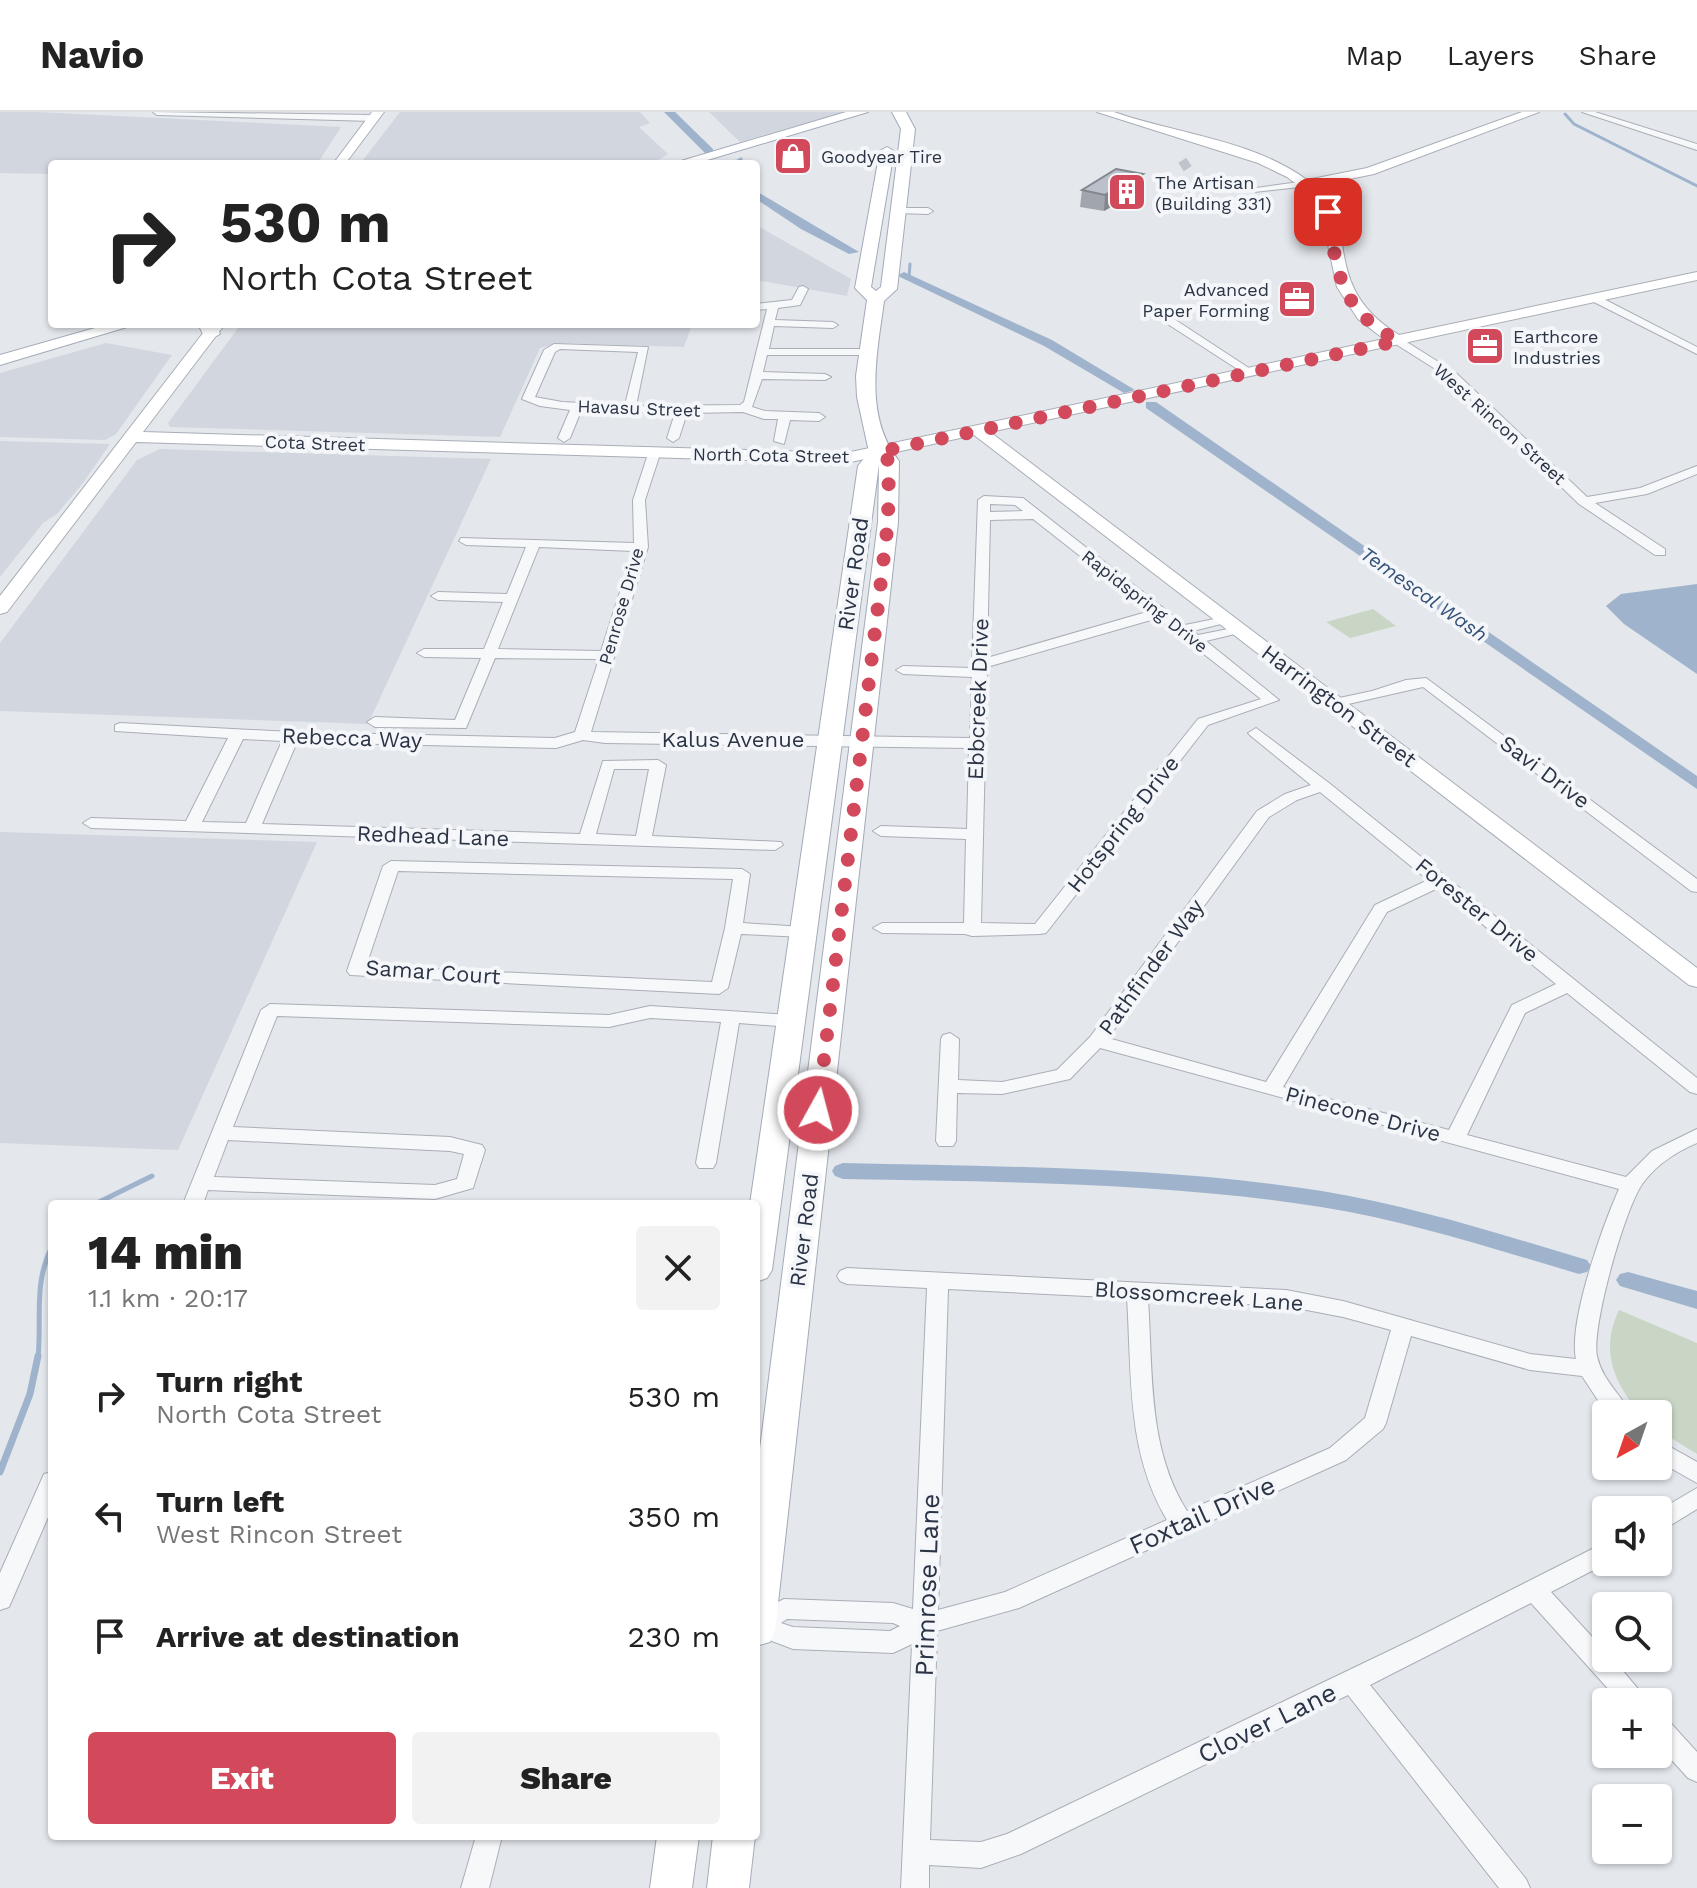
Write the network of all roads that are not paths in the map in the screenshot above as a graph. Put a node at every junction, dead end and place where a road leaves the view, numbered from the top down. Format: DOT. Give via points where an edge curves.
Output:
graph roads {
  1 [pos="157,112"];
  2 [pos="899,112"];
  3 [pos="914,112"];
  4 [pos="1103,112"];
  5 [pos="1533,112"];
  6 [pos="1586,112"];
  7 [pos="189,113"];
  8 [pos="301,115"];
  9 [pos="376,115"];
  10 [pos="873,115"];
  11 [pos="908,129"];
  12 [pos="1697,147"];
  13 [pos="741,150"];
  14 [pos="342,160"];
  15 [pos="696,160"];
  16 [pos="714,160"];
  17 [pos="884,171"];
  18 [pos="1306,184"];
  19 [pos="1254,189"];
  20 [pos="899,211"];
  21 [pos="928,211"];
  22 [pos="877,219"];
  23 [pos="893,244"];
  24 [pos="1697,276"];
  25 [pos="803,289"];
  26 [pos="882,294"];
  27 [pos="1592,297"];
  28 [pos="760,307"];
  29 [pos="773,307"];
  30 [pos="1167,319"];
  31 [pos="769,323"];
  32 [pos="833,325"];
  33 [pos="114,328"];
  34 [pos="211,328"];
  35 [pos="1398,341"];
  36 [pos="763,349"];
  37 [pos="1697,351"];
  38 [pos="869,352"];
  39 [pos="0,360"];
  40 [pos="1249,372"];
  41 [pos="757,375"];
  42 [pos="825,377"];
  43 [pos="577,406"];
  44 [pos="630,408"];
  45 [pos="744,408"];
  46 [pos="682,409"];
  47 [pos="785,416"];
  48 [pos="819,417"];
  49 [pos="980,432"];
  50 [pos="131,437"];
  51 [pos="564,438"];
  52 [pos="673,438"];
  53 [pos="780,441"];
  54 [pos="498,449"];
  55 [pos="879,452"];
  56 [pos="654,454"];
  57 [pos="1697,470"];
  58 [pos="1584,501"];
  59 [pos="1036,515"];
  60 [pos="984,516"];
  61 [pos="466,541"];
  62 [pos="534,543"];
  63 [pos="641,547"];
  64 [pos="1660,552"];
  65 [pos="438,596"];
  66 [pos="514,598"];
  67 [pos="0,608"];
  68 [pos="1160,613"];
  69 [pos="1231,624"];
  70 [pos="1182,630"];
  71 [pos="1195,640"];
  72 [pos="424,653"];
  73 [pos="493,654"];
  74 [pos="607,655"];
  75 [pos="980,668"];
  76 [pos="903,670"];
  77 [pos="1272,700"];
  78 [pos="1335,703"];
  79 [pos="375,722"];
  80 [pos="120,728"];
  81 [pos="1256,733"];
  82 [pos="238,734"];
  83 [pos="582,735"];
  84 [pos="291,737"];
  85 [pos="829,740"];
  86 [pos="861,740"];
  87 [pos="975,743"];
  88 [pos="1323,786"];
  89 [pos="91,823"];
  90 [pos="191,827"];
  91 [pos="251,830"];
  92 [pos="881,831"];
  93 [pos="973,834"];
  94 [pos="586,841"];
  95 [pos="643,842"];
  96 [pos="775,845"];
  97 [pos="1440,881"];
  98 [pos="1697,887"];
  99 [pos="734,928"];
  100 [pos="882,928"];
  101 [pos="972,931"];
  102 [pos="803,932"];
  103 [pos="1697,980"];
  104 [pos="1569,985"];
  105 [pos="731,1017"];
  106 [pos="791,1021"];
  107 [pos="950,1039"];
  108 [pos="1097,1041"];
  109 [pos="948,1086"];
  110 [pos="1697,1088"];
  111 [pos="1271,1090"];
  112 [pos="221,1133"];
  113 [pos="1697,1136"];
  114 [pos="1455,1139"];
  115 [pos="946,1141"];
  116 [pos="706,1163"];
  117 [pos="201,1183"];
  118 [pos="1631,1185"];
  119 [pos="195,1200"];
  120 [pos="760,1242"];
  121 [pos="847,1276"];
  122 [pos="938,1282"];
  123 [pos="1137,1291"];
  124 [pos="1403,1325"];
  125 [pos="1590,1369"];
  126 [pos="1607,1400"];
  127 [pos="1672,1458"];
  128 [pos="1697,1474"];
  129 [pos="48,1490"];
  130 [pos="1697,1497"];
  131 [pos="1672,1514"];
  132 [pos="1182,1524"];
  133 [pos="1592,1559"];
  134 [pos="1534,1590"];
  135 [pos="760,1593"];
  136 [pos="0,1600"];
  137 [pos="926,1624"];
  138 [pos="760,1628"];
  139 [pos="1352,1681"];
  140 [pos="1623,1688"];
  141 [pos="1672,1742"];
  142 [pos="1697,1770"];
  143 [pos="488,1840"];
  144 [pos="677,1840"];
  145 [pos="734,1840"];
  146 [pos="916,1852"];
  147 [pos="1508,1886"];
  148 [pos="475,1888"];
  149 [pos="671,1888"];
  150 [pos="728,1888"];
  151 [pos="915,1888"];
  1 -- 7 [label="street"];
  2 -- 11 [label="main road"];
  3 -- 11 [label="main road, River Road"];
  4 -- 18 [label="street, West Rincon Street" via="1261,162"];
  5 -- 18 [label="street" via="1370,171"];
  6 -- 12 [label="street"];
  7 -- 8 [label="street"];
  8 -- 9 [label="street"];
  9 -- 14 [label="street"];
  10 -- 13 [label="main road"];
  10 -- 13 [label="main road"];
  10 -- 17 [label="main road" via="894,123"];
  11 -- 20 [label="main road, River Road"];
  13 -- 15 [label="main road"];
  13 -- 16 [label="main road"];
  17 -- 20 [label="main road" via="892,177 888,209"];
  17 -- 22 [label="main road"];
  18 -- 19 [label="street"];
  18 -- 35 [label="street, West Rincon Street" via="1328,212 1345,295 1360,314"];
  20 -- 21 [label="street"];
  20 -- 23 [label="main road, River Road"];
  22 -- 23 [label="main road"];
  22 -- 26 [label="main road" via="863,288"];
  23 -- 26 [label="main road, River Road"];
  24 -- 27 [label="street, North Cota Street"];
  25 -- 29 [label="street" via="796,303"];
  26 -- 38 [label="main road, River Road"];
  27 -- 35 [label="street, North Cota Street"];
  27 -- 37 [label="street"];
  28 -- 29 [label="street"];
  29 -- 31 [label="street"];
  30 -- 40 [label="street"];
  31 -- 32 [label="street"];
  31 -- 36 [label="street"];
  33 -- 39 [label="main road"];
  34 -- 50 [label="street"];
  35 -- 40 [label="street, North Cota Street"];
  35 -- 58 [label="street, West Rincon Street" via="1452,375"];
  36 -- 38 [label="street"];
  36 -- 41 [label="street"];
  38 -- 55 [label="main road, River Road" via="866,397"];
  40 -- 49 [label="street, North Cota Street"];
  41 -- 42 [label="street"];
  41 -- 45 [label="street"];
  43 -- 44 [label="street, Havasu Street"];
  43 -- 44 [label="street, Havasu Street" via="534,404 528,399 550,350 558,346 644,349"];
  43 -- 51 [label="street"];
  44 -- 46 [label="street, Havasu Street"];
  45 -- 46 [label="street, Havasu Street"];
  45 -- 47 [label="street, Havasu Street"];
  46 -- 52 [label="street"];
  47 -- 48 [label="street, Havasu Street"];
  47 -- 53 [label="street"];
  49 -- 55 [label="street, North Cota Street"];
  49 -- 69 [label="street, Harrington Street"];
  50 -- 54 [label="street, Cota Street"];
  50 -- 67 [label="street"];
  54 -- 56 [label="street, North Cota Street"];
  55 -- 56 [label="street, North Cota Street" via="846,458"];
  55 -- 85 [label="main road, River Road" via="868,466"];
  55 -- 86 [label="main road, River Road" via="889,461 888,522"];
  56 -- 63 [label="street, Penrose Drive" via="639,500"];
  57 -- 58 [label="street" via="1643,491"];
  58 -- 64 [label="street, West Rincon Street"];
  59 -- 60 [label="street"];
  59 -- 60 [label="street, Rapidspring Drive" via="1018,501 984,500"];
  59 -- 68 [label="street, Rapidspring Drive"];
  60 -- 75 [label="street, Ebbcreek Drive"];
  61 -- 62 [label="street"];
  62 -- 63 [label="street"];
  62 -- 66 [label="street"];
  63 -- 74 [label="street, Penrose Drive"];
  65 -- 66 [label="street"];
  66 -- 73 [label="street"];
  68 -- 70 [label="street, Rapidspring Drive"];
  68 -- 75 [label="street"];
  69 -- 70 [label="street"];
  69 -- 71 [label="street"];
  69 -- 78 [label="street, Harrington Street"];
  70 -- 71 [label="street, Rapidspring Drive"];
  71 -- 77 [label="street, Rapidspring Drive"];
  72 -- 73 [label="street"];
  73 -- 74 [label="street"];
  73 -- 79 [label="street" via="461,725"];
  74 -- 83 [label="street, Penrose Drive"];
  75 -- 76 [label="street"];
  75 -- 87 [label="street, Ebbcreek Drive"];
  77 -- 101 [label="street, Hotspring Drive" via="1203,722 1040,929"];
  78 -- 98 [label="street, Savi Drive" via="1426,682"];
  78 -- 103 [label="street, Harrington Street"];
  80 -- 82 [label="street, Rebecca Way"];
  81 -- 88 [label="street, Forester Drive"];
  82 -- 84 [label="street, Rebecca Way"];
  82 -- 90 [label="street"];
  83 -- 84 [label="street, Rebecca Way" via="556,743"];
  83 -- 85 [label="street, Kalus Avenue"];
  84 -- 91 [label="street"];
  85 -- 86 [label="street, Kalus Avenue"];
  85 -- 102 [label="main road, River Road"];
  86 -- 87 [label="street, Kalus Avenue"];
  86 -- 135 [label="main road, River Road"];
  87 -- 93 [label="street, Ebbcreek Drive"];
  88 -- 97 [label="street, Forester Drive"];
  88 -- 108 [label="street, Pathfinder Way" via="1263,814"];
  89 -- 90 [label="street, Redhead Lane"];
  90 -- 91 [label="street, Redhead Lane"];
  91 -- 94 [label="street, Redhead Lane"];
  92 -- 93 [label="street"];
  93 -- 101 [label="street, Ebbcreek Drive"];
  94 -- 95 [label="street, Redhead Lane"];
  94 -- 95 [label="street" via="608,764 658,765"];
  95 -- 96 [label="street, Redhead Lane"];
  97 -- 104 [label="street, Forester Drive"];
  97 -- 111 [label="street" via="1381,909"];
  99 -- 99 [label="street, Samar Court" via="742,874 391,866 356,971 719,988"];
  99 -- 102 [label="street"];
  100 -- 101 [label="street"];
  102 -- 106 [label="main road, River Road"];
  104 -- 110 [label="street, Forester Drive"];
  104 -- 114 [label="street" via="1518,1009"];
  105 -- 106 [label="street"];
  105 -- 112 [label="street" via="650,1012 609,1021 270,1010"];
  105 -- 116 [label="street"];
  106 -- 120 [label="main road, River Road"];
  107 -- 109 [label="street"];
  108 -- 109 [label="street, Pathfinder Way" via="1063,1075 1002,1088"];
  108 -- 111 [label="street, Pinecone Drive"];
  109 -- 115 [label="street"];
  111 -- 114 [label="street, Pinecone Drive"];
  112 -- 117 [label="street"];
  112 -- 117 [label="street" via="422,1142 475,1150 466,1183 435,1192"];
  113 -- 118 [label="street" via="1673,1145"];
  114 -- 118 [label="street, Pinecone Drive"];
  117 -- 119 [label="street"];
  118 -- 125 [label="street" via="1590,1312 1584,1348"];
  121 -- 122 [label="street, Blossomcreek Lane"];
  122 -- 123 [label="street, Blossomcreek Lane"];
  122 -- 137 [label="street, Primrose Lane"];
  123 -- 124 [label="street, Blossomcreek Lane" via="1286,1298"];
  123 -- 132 [label="street" via="1149,1459 1165,1503"];
  124 -- 125 [label="street, Blossomcreek Lane" via="1530,1362"];
  124 -- 132 [label="street, Foxtail Drive" via="1375,1423 1338,1454"];
  125 -- 126 [label="street"];
  127 -- 128 [label="street"];
  129 -- 136 [label="street"];
  130 -- 131 [label="street"];
  132 -- 137 [label="street, Foxtail Drive" via="1010,1601"];
  133 -- 134 [label="street, Clover Lane"];
  134 -- 139 [label="street, Clover Lane"];
  134 -- 140 [label="street"];
  137 -- 138 [label="street, Foxtail Drive" via="893,1642 793,1638"];
  137 -- 146 [label="street, Primrose Lane"];
  139 -- 146 [label="street, Clover Lane" via="1012,1845 981,1855"];
  139 -- 147 [label="street"];
  141 -- 142 [label="street"];
  143 -- 148 [label="street"];
  144 -- 149 [label="main road"];
  145 -- 150 [label="main road"];
  146 -- 151 [label="street, Primrose Lane"];
}
